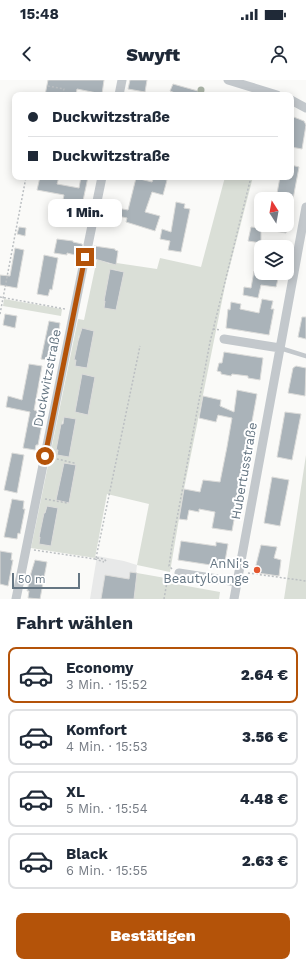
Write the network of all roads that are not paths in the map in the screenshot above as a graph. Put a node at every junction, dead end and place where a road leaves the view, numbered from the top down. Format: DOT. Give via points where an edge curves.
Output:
graph roads {
  1 [pos="122,80"];
  2 [pos="228,80"];
  3 [pos="120,92"];
  4 [pos="267,92"];
  5 [pos="294,102"];
  6 [pos="306,108"];
  7 [pos="101,180"];
  8 [pos="306,207"];
  9 [pos="88,245"];
  10 [pos="85,257"];
  11 [pos="224,335"];
  12 [pos="280,348"];
  13 [pos="306,356"];
  14 [pos="177,574"];
  15 [pos="237,582"];
  16 [pos="16,599"];
  17 [pos="234,599"];
  1 -- 3 [label="street"];
  2 -- 4 [label="street"];
  5 -- 6 [label="street"];
  7 -- 9 [label="street"];
  8 -- 12 [label="street, Hubertusstraße"];
  10 -- 16 [label="street, Duckwitzstraße"];
  11 -- 12 [label="street"];
  12 -- 13 [label="lane"];
  12 -- 15 [label="street, Hubertusstraße"];
  14 -- 15 [label="street"];
  15 -- 17 [label="street, Hubertusstraße"];
}
